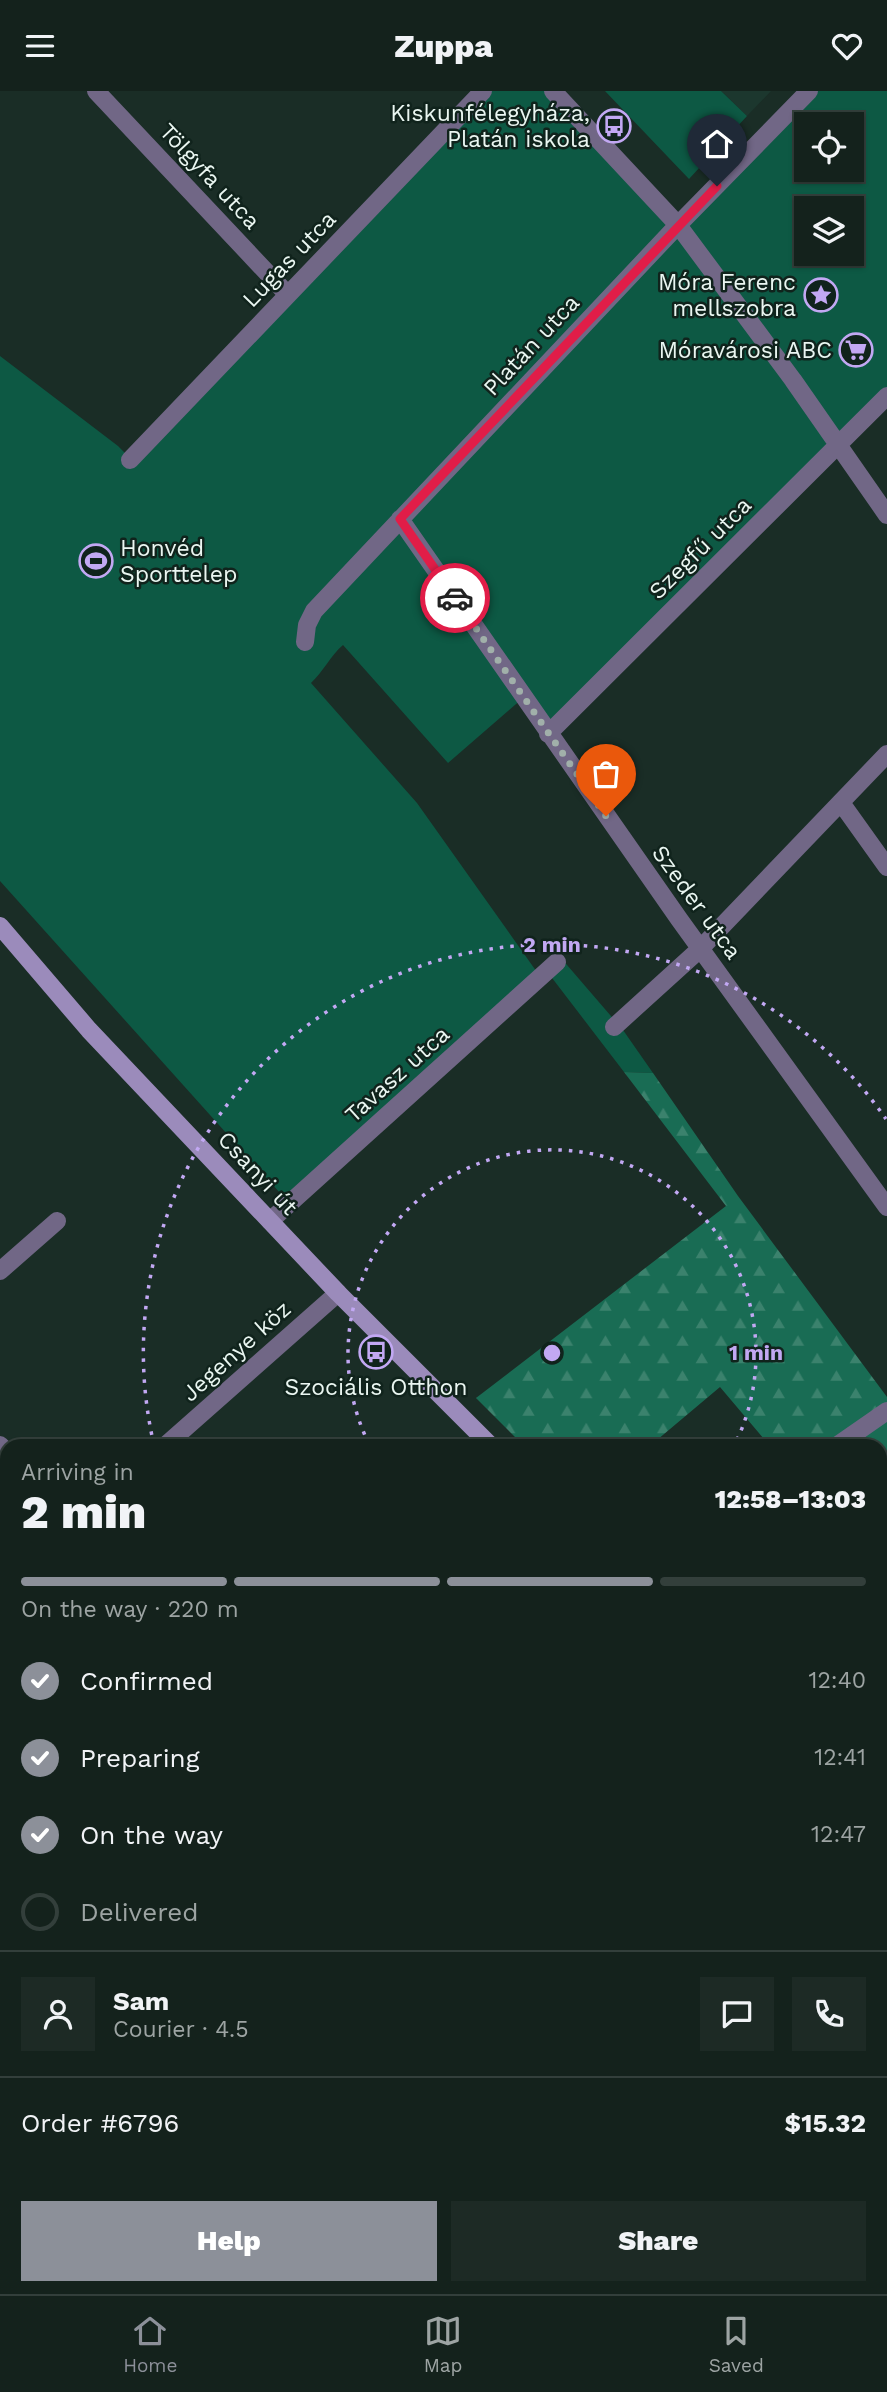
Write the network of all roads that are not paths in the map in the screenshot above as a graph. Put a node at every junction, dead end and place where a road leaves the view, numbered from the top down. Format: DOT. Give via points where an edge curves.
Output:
graph roads {
  1 [pos="96,91"];
  2 [pos="483,91"];
  3 [pos="553,91"];
  4 [pos="809,91"];
  5 [pos="678,225"];
  6 [pos="288,295"];
  7 [pos="887,396"];
  8 [pos="838,446"];
  9 [pos="130,460"];
  10 [pos="887,515"];
  11 [pos="400,519"];
  12 [pos="305,642"];
  13 [pos="548,734"];
  14 [pos="887,754"];
  15 [pos="842,804"];
  16 [pos="887,867"];
  17 [pos="0,926"];
  18 [pos="700,949"];
  19 [pos="557,962"];
  20 [pos="614,1027"];
  21 [pos="887,1207"];
  22 [pos="57,1221"];
  23 [pos="270,1221"];
  24 [pos="0,1271"];
  25 [pos="338,1293"];
  26 [pos="887,1411"];
  27 [pos="173,1439"];
  28 [pos="484,1439"];
  29 [pos="847,1439"];
  1 -- 6 [label="street, Tölgyfa utca"];
  2 -- 6 [label="street, Lugas utca"];
  3 -- 5 [label="street"];
  4 -- 5 [label="street, Platán utca"];
  5 -- 8 [label="street"];
  5 -- 11 [label="street, Platán utca"];
  6 -- 9 [label="street, Lugas utca"];
  7 -- 8 [label="street, Szegfű utca"];
  8 -- 10 [label="street"];
  8 -- 13 [label="street, Szegfű utca"];
  11 -- 12 [label="street, Platán utca" via="314,611"];
  11 -- 13 [label="street, Szeder utca"];
  13 -- 18 [label="street, Szeder utca"];
  14 -- 15 [label="street"];
  15 -- 16 [label="street"];
  15 -- 18 [label="street"];
  17 -- 23 [label="street, Csanyi út" via="89,1030"];
  18 -- 20 [label="street"];
  18 -- 21 [label="street, Szeder utca"];
  19 -- 23 [label="street, Tavasz utca"];
  22 -- 24 [label="street"];
  23 -- 25 [label="street, Csanyi út"];
  25 -- 27 [label="street, Jegenye köz"];
  25 -- 28 [label="street, Csanyi út"];
  26 -- 29 [label="street"];
}
